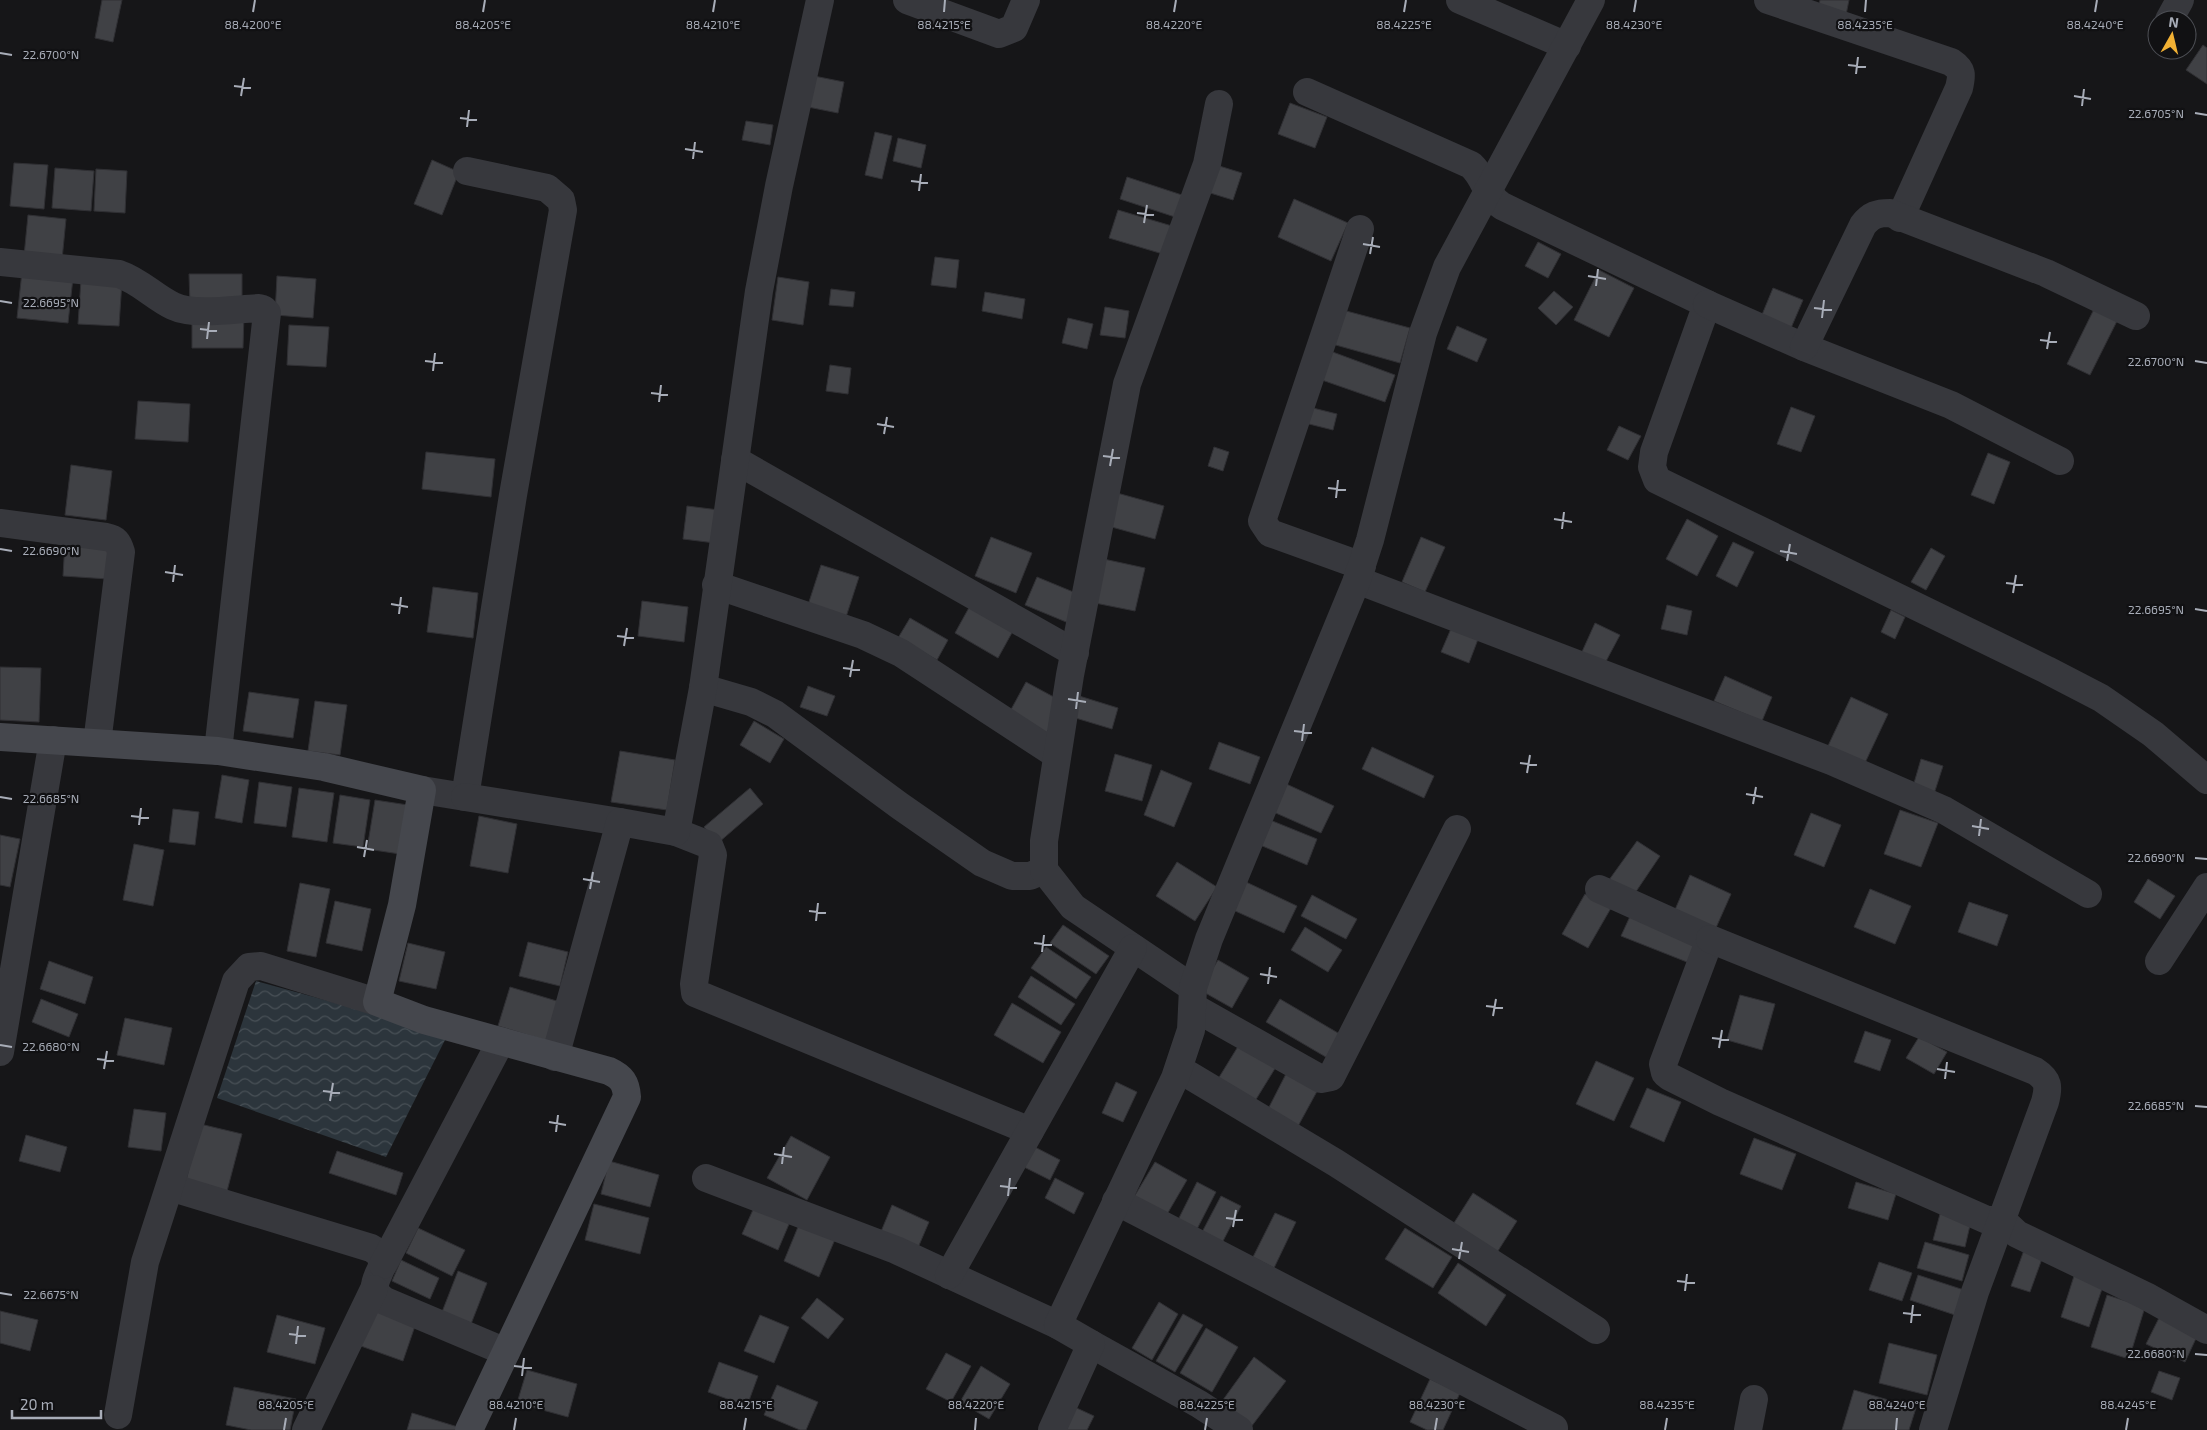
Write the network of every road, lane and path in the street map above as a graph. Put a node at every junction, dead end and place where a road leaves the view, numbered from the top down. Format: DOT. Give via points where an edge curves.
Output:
graph roads {
  1 [pos="820,0"];
  2 [pos="907,0"];
  3 [pos="1026,0"];
  4 [pos="1460,0"];
  5 [pos="1591,0"];
  6 [pos="1768,0"];
  7 [pos="1567,46"];
  8 [pos="1307,92"];
  9 [pos="1218,104"];
  10 [pos="467,171"];
  11 [pos="1487,190"];
  12 [pos="1900,218"];
  13 [pos="1360,229"];
  14 [pos="0,262"];
  15 [pos="1707,304"];
  16 [pos="2136,316"];
  17 [pos="1804,347"];
  18 [pos="735,460"];
  19 [pos="2060,461"];
  20 [pos="0,523"];
  21 [pos="1359,573"];
  22 [pos="716,585"];
  23 [pos="1075,652"];
  24 [pos="703,688"];
  25 [pos="0,736"];
  26 [pos="53,740"];
  27 [pos="97,743"];
  28 [pos="218,751"];
  29 [pos="1058,755"];
  30 [pos="2207,780"];
  31 [pos="422,790"];
  32 [pos="465,797"];
  33 [pos="620,822"];
  34 [pos="1457,829"];
  35 [pos="676,832"];
  36 [pos="1044,870"];
  37 [pos="2207,887"];
  38 [pos="1600,890"];
  39 [pos="2088,894"];
  40 [pos="1710,939"];
  41 [pos="1133,948"];
  42 [pos="2160,961"];
  43 [pos="1193,997"];
  44 [pos="377,1002"];
  45 [pos="501,1041"];
  46 [pos="0,1052"];
  47 [pos="555,1057"];
  48 [pos="1179,1068"];
  49 [pos="1030,1131"];
  50 [pos="706,1178"];
  51 [pos="170,1187"];
  52 [pos="1116,1201"];
  53 [pos="2002,1220"];
  54 [pos="949,1275"];
  55 [pos="378,1277"];
  56 [pos="1058,1325"];
  57 [pos="1596,1330"];
  58 [pos="2207,1330"];
  59 [pos="1091,1344"];
  60 [pos="506,1352"];
  61 [pos="1754,1400"];
  62 [pos="118,1415"];
  63 [pos="1554,1428"];
  64 [pos="306,1430"];
  65 [pos="469,1430"];
  66 [pos="1052,1430"];
  67 [pos="1239,1430"];
  68 [pos="1748,1430"];
  69 [pos="1933,1430"];
  1 -- 18 [label="street" via="759,291"];
  2 -- 3 [label="street" via="998,34 1014,28"];
  4 -- 7 [label="street"];
  5 -- 7 [label="street"];
  6 -- 12 [label="street" via="1960,67 1959,88"];
  7 -- 11 [label="street"];
  8 -- 11 [label="street" via="1472,166 1481,174"];
  9 -- 23 [label="street" via="1207,164 1127,384"];
  10 -- 32 [label="street" via="547,188 561,200 563,210"];
  11 -- 15 [label="street" via="1492,199 1502,206"];
  11 -- 21 [label="street" via="1447,267 1422,333"];
  12 -- 16 [label="street" via="2046,273"];
  12 -- 17 [label="street" via="1890,213 1869,217"];
  13 -- 21 [label="street" via="1262,521 1270,533"];
  14 -- 28 [label="street" via="120,274 174,307 187,310 259,308 267,313"];
  15 -- 17 [label="street"];
  15 -- 30 [label="street" via="1654,452 1652,467 1656,480 2101,698 2153,734"];
  17 -- 19 [label="street" via="1951,405"];
  18 -- 22 [label="street"];
  18 -- 23 [label="street"];
  20 -- 27 [label="street" via="106,537 115,539 119,544 121,552"];
  21 -- 39 [label="street" via="1831,761 1944,810"];
  21 -- 43 [label="street" via="1209,939"];
  22 -- 24 [label="street"];
  22 -- 29 [label="street" via="863,635 902,653"];
  23 -- 29 [label="street"];
  24 -- 35 [label="street"];
  24 -- 36 [label="street" via="751,702 775,714 982,863 1012,876 1030,876"];
  25 -- 26 [label="street"];
  26 -- 27 [label="street"];
  26 -- 46 [label="street"];
  27 -- 28 [label="street"];
  28 -- 31 [label="street" via="324,767"];
  29 -- 36 [label="street" via="1044,841"];
  31 -- 32 [label="street"];
  31 -- 44 [label="street" via="402,905"];
  32 -- 33 [label="street"];
  33 -- 35 [label="street"];
  33 -- 47 [label="street"];
  34 -- 43 [label="street" via="1331,1078 1320,1078"];
  35 -- 49 [label="street" via="709,845 713,855 695,993"];
  36 -- 41 [label="street" via="1073,907"];
  37 -- 42 [label="street"];
  38 -- 40 [label="street"];
  40 -- 53 [label="street" via="1663,1064 1665,1073 1720,1102 1987,1220"];
  40 -- 53 [label="street" via="2045,1077 2049,1087 2045,1102"];
  41 -- 43 [label="street"];
  41 -- 49 [label="street"];
  43 -- 48 [label="street" via="1191,1030"];
  44 -- 45 [label="street" via="424,1020"];
  44 -- 51 [label="street" via="261,966 243,971 236,981"];
  45 -- 47 [label="street"];
  45 -- 55 [label="street"];
  47 -- 60 [label="street" via="618,1075 626,1085 627,1097"];
  48 -- 52 [label="street"];
  48 -- 57 [label="street" via="1336,1162"];
  49 -- 54 [label="street"];
  50 -- 54 [label="street" via="896,1250"];
  51 -- 55 [label="street" via="371,1248 383,1258"];
  51 -- 62 [label="street" via="145,1262"];
  52 -- 56 [label="street"];
  52 -- 63 [label="street"];
  53 -- 58 [label="street" via="2017,1234 2146,1296"];
  53 -- 69 [label="street" via="1975,1292"];
  54 -- 56 [label="street"];
  55 -- 60 [label="street" via="377,1296 385,1301"];
  55 -- 64 [label="street"];
  56 -- 59 [label="street"];
  59 -- 66 [label="street"];
  59 -- 67 [label="street"];
  60 -- 65 [label="street"];
  61 -- 68 [label="street"];
}
